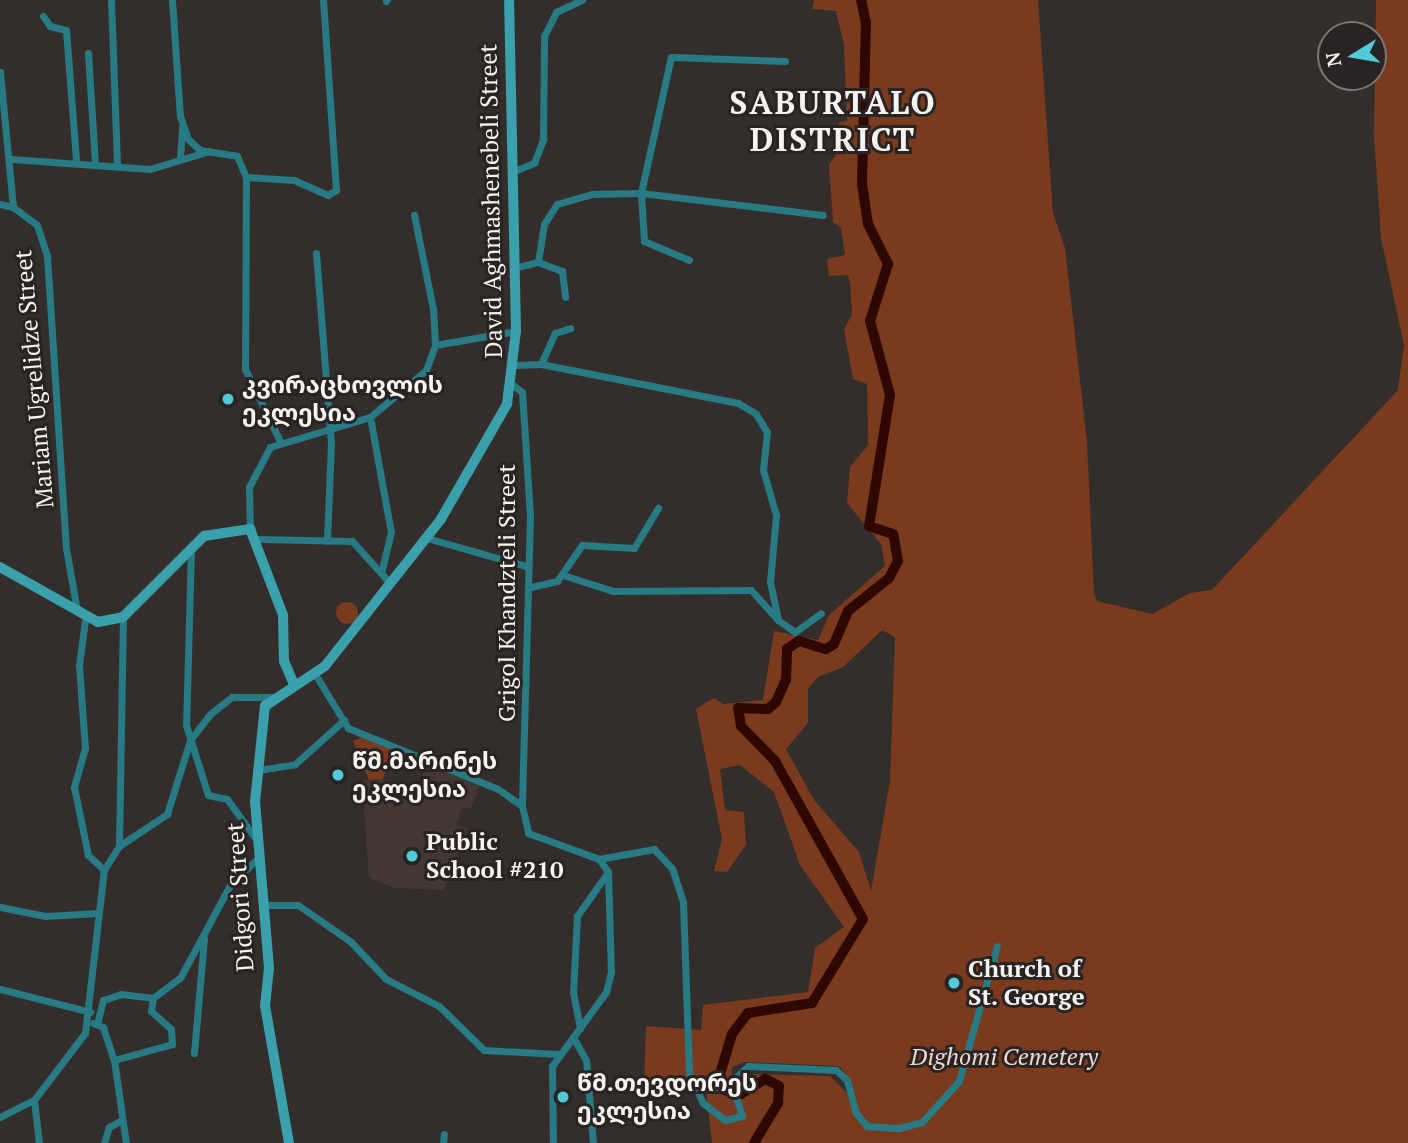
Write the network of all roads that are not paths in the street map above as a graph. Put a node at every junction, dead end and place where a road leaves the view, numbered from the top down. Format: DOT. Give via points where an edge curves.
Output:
graph roads {
  1 [pos="111,0"];
  2 [pos="172,0"];
  3 [pos="323,0"];
  4 [pos="509,0"];
  5 [pos="582,0"];
  6 [pos="43,16"];
  7 [pos="88,53"];
  8 [pos="785,61"];
  9 [pos="0,72"];
  10 [pos="182,125"];
  11 [pos="208,152"];
  12 [pos="180,158"];
  13 [pos="11,159"];
  14 [pos="76,160"];
  15 [pos="95,163"];
  16 [pos="117,165"];
  17 [pos="514,171"];
  18 [pos="246,177"];
  19 [pos="641,193"];
  20 [pos="0,204"];
  21 [pos="13,207"];
  22 [pos="414,215"];
  23 [pos="824,215"];
  24 [pos="316,253"];
  25 [pos="689,260"];
  26 [pos="538,262"];
  27 [pos="514,268"];
  28 [pos="565,297"];
  29 [pos="570,328"];
  30 [pos="516,331"];
  31 [pos="435,345"];
  32 [pos="541,364"];
  33 [pos="515,365"];
  34 [pos="513,384"];
  35 [pos="370,416"];
  36 [pos="329,428"];
  37 [pos="279,439"];
  38 [pos="657,508"];
  39 [pos="250,528"];
  40 [pos="427,538"];
  41 [pos="259,539"];
  42 [pos="327,541"];
  43 [pos="191,550"];
  44 [pos="525,566"];
  45 [pos="0,567"];
  46 [pos="381,573"];
  47 [pos="563,575"];
  48 [pos="389,582"];
  49 [pos="531,587"];
  50 [pos="821,613"];
  51 [pos="81,616"];
  52 [pos="124,617"];
  53 [pos="778,620"];
  54 [pos="314,674"];
  55 [pos="294,684"];
  56 [pos="274,697"];
  57 [pos="344,720"];
  58 [pos="190,740"];
  59 [pos="258,770"];
  60 [pos="522,806"];
  61 [pos="257,840"];
  62 [pos="119,846"];
  63 [pos="259,857"];
  64 [pos="599,859"];
  65 [pos="104,870"];
  66 [pos="608,872"];
  67 [pos="264,905"];
  68 [pos="0,907"];
  69 [pos="99,913"];
  70 [pos="205,934"];
  71 [pos="997,946"];
  72 [pos="0,989"];
  73 [pos="153,998"];
  74 [pos="90,1012"];
  75 [pos="93,1023"];
  76 [pos="580,1028"];
  77 [pos="573,1037"];
  78 [pos="194,1052"];
  79 [pos="559,1054"];
  80 [pos="114,1060"];
  81 [pos="34,1100"];
  82 [pos="0,1117"];
  83 [pos="122,1120"];
  84 [pos="39,1143"];
  85 [pos="104,1143"];
  86 [pos="126,1143"];
  87 [pos="289,1143"];
  88 [pos="553,1143"];
  89 [pos="593,1143"];
  1 -- 16 [label="street"];
  2 -- 10 [label="street"];
  3 -- 18 [label="street" via="336,190 328,195 293,180"];
  4 -- 17 [label="street, David Aghmashenebeli Street"];
  5 -- 17 [label="street" via="556,12 544,36 543,139 534,163"];
  6 -- 14 [label="street" via="50,26 66,30"];
  7 -- 15 [label="street"];
  8 -- 19 [label="street" via="671,57"];
  9 -- 13 [label="street"];
  10 -- 11 [label="street" via="193,147"];
  10 -- 12 [label="street"];
  11 -- 12 [label="street"];
  11 -- 18 [label="street" via="237,156"];
  12 -- 16 [label="street" via="150,169"];
  13 -- 14 [label="street"];
  13 -- 21 [label="street"];
  14 -- 15 [label="street"];
  15 -- 16 [label="street"];
  17 -- 27 [label="street, David Aghmashenebeli Street"];
  18 -- 37 [label="street" via="245,369"];
  19 -- 23 [label="street"];
  19 -- 25 [label="street" via="644,240"];
  19 -- 26 [label="street" via="592,194 557,204 544,224"];
  20 -- 21 [label="street"];
  21 -- 51 [label="street, Mariam Ugrelidze Street" via="37,225 47,256 66,548"];
  22 -- 31 [label="street"];
  24 -- 36 [label="street"];
  26 -- 27 [label="street"];
  26 -- 28 [label="street" via="562,271"];
  27 -- 30 [label="street, David Aghmashenebeli Street"];
  29 -- 32 [label="street" via="555,333"];
  30 -- 31 [label="street"];
  30 -- 33 [label="street, David Aghmashenebeli Street"];
  31 -- 35 [label="street" via="420,380"];
  32 -- 33 [label="street"];
  32 -- 53 [label="street" via="738,403 764,421 764,470 776,516 770,582"];
  33 -- 34 [label="street, David Aghmashenebeli Street"];
  34 -- 40 [label="street, David Aghmashenebeli Street" via="503,417"];
  34 -- 44 [label="street, Grigol Khandzteli Street" via="522,392 530,517"];
  35 -- 36 [label="street"];
  35 -- 46 [label="street" via="391,532"];
  36 -- 37 [label="street"];
  36 -- 42 [label="street"];
  37 -- 39 [label="street" via="253,474"];
  38 -- 47 [label="street" via="634,548 582,545"];
  39 -- 41 [label="street"];
  39 -- 43 [label="street" via="218,531"];
  40 -- 44 [label="street"];
  40 -- 48 [label="street, David Aghmashenebeli Street"];
  41 -- 42 [label="street"];
  41 -- 55 [label="street" via="283,615 284,661"];
  42 -- 46 [label="street" via="352,541"];
  43 -- 52 [label="street"];
  43 -- 58 [label="street"];
  44 -- 49 [label="street, Grigol Khandzteli Street"];
  45 -- 51 [label="street"];
  46 -- 48 [label="street"];
  47 -- 49 [label="street" via="551,586"];
  47 -- 53 [label="street" via="613,591 751,590"];
  48 -- 54 [label="street, David Aghmashenebeli Street"];
  49 -- 60 [label="street, Grigol Khandzteli Street"];
  50 -- 53 [label="street" via="795,632"];
  51 -- 52 [label="street"];
  51 -- 65 [label="street, Mariam Ugrelidze Street" via="85,748 74,787 88,855"];
  52 -- 62 [label="street"];
  54 -- 55 [label="street"];
  54 -- 57 [label="street"];
  55 -- 56 [label="street"];
  56 -- 58 [label="street" via="248,692 227,699"];
  56 -- 59 [label="street, Didgori Street" via="265,706"];
  57 -- 59 [label="street" via="295,764"];
  57 -- 60 [label="street" via="348,728 476,777"];
  58 -- 61 [label="street" via="208,795 227,799"];
  58 -- 62 [label="street" via="167,814"];
  59 -- 61 [label="street, Didgori Street"];
  60 -- 64 [label="street" via="528,833"];
  61 -- 63 [label="street, Didgori Street"];
  62 -- 65 [label="street"];
  63 -- 67 [label="street, Didgori Street"];
  63 -- 70 [label="street" via="230,885"];
  64 -- 66 [label="street"];
  64 -- 71 [label="street" via="654,849 672,868 683,902 689,1073 717,1117 738,1119 743,1107 733,1088 733,1076 748,1066 836,1070 847,1080 856,1114 867,1126 922,1122 959,1081"];
  65 -- 69 [label="street"];
  66 -- 76 [label="street" via="611,972 607,992"];
  66 -- 76 [label="street" via="577,916 573,993"];
  67 -- 79 [label="street" via="298,905 351,942 386,979 439,1006 484,1049"];
  67 -- 87 [label="street, Didgori Street" via="266,1019"];
  68 -- 69 [label="street" via="45,916"];
  69 -- 74 [label="street"];
  70 -- 73 [label="street" via="180,978"];
  70 -- 78 [label="street"];
  72 -- 74 [label="street"];
  73 -- 75 [label="street" via="113,995 103,1000"];
  73 -- 80 [label="street" via="151,1011 171,1029 170,1046"];
  74 -- 75 [label="street"];
  75 -- 80 [label="street"];
  75 -- 81 [label="street"];
  76 -- 77 [label="street"];
  77 -- 79 [label="street"];
  77 -- 89 [label="street" via="586,1060"];
  79 -- 88 [label="street" via="550,1082"];
  80 -- 83 [label="street"];
  81 -- 82 [label="street"];
  81 -- 84 [label="street"];
  83 -- 85 [label="street" via="109,1126"];
  83 -- 86 [label="street"];
}
